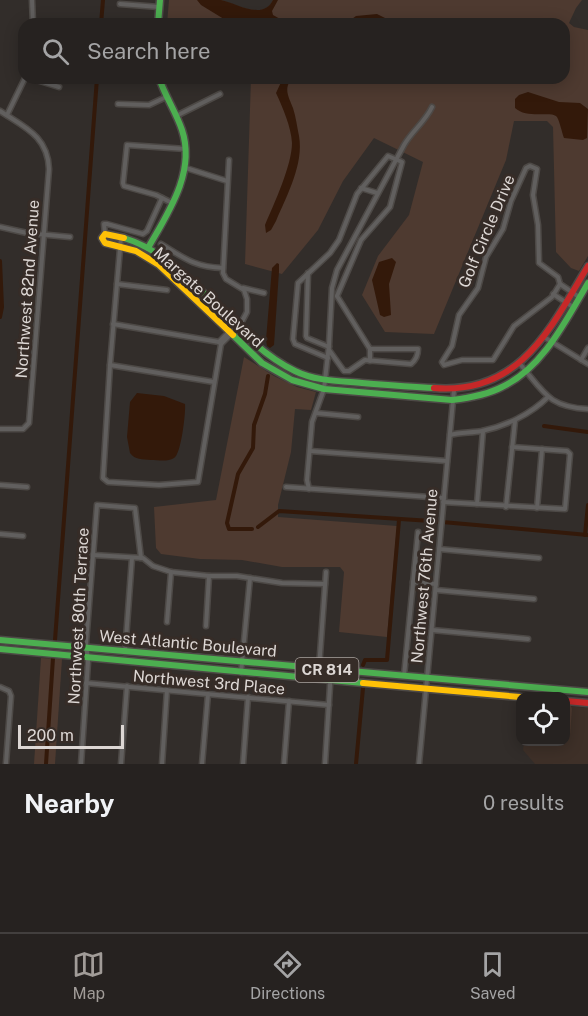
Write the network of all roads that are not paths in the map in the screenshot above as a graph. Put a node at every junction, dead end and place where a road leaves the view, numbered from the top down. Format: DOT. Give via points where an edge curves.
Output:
graph roads {
  1 [pos="32,0"];
  2 [pos="120,4"];
  3 [pos="160,4"];
  4 [pos="33,18"];
  5 [pos="22,84"];
  6 [pos="49,84"];
  7 [pos="161,84"];
  8 [pos="59,87"];
  9 [pos="220,94"];
  10 [pos="166,97"];
  11 [pos="118,104"];
  12 [pos="432,107"];
  13 [pos="0,111"];
  14 [pos="7,115"];
  15 [pos="176,116"];
  16 [pos="186,149"];
  17 [pos="229,159"];
  18 [pos="396,159"];
  19 [pos="186,168"];
  20 [pos="227,181"];
  21 [pos="361,188"];
  22 [pos="377,193"];
  23 [pos="162,198"];
  24 [pos="172,203"];
  25 [pos="0,227"];
  26 [pos="105,234"];
  27 [pos="43,235"];
  28 [pos="70,237"];
  29 [pos="121,237"];
  30 [pos="339,240"];
  31 [pos="161,244"];
  32 [pos="350,244"];
  33 [pos="119,246"];
  34 [pos="149,247"];
  35 [pos="144,255"];
  36 [pos="588,266"];
  37 [pos="223,268"];
  38 [pos="309,273"];
  39 [pos="588,283"];
  40 [pos="117,284"];
  41 [pos="560,284"];
  42 [pos="242,288"];
  43 [pos="167,290"];
  44 [pos="332,292"];
  45 [pos="572,292"];
  46 [pos="264,293"];
  47 [pos="553,294"];
  48 [pos="337,296"];
  49 [pos="579,297"];
  50 [pos="565,302"];
  51 [pos="573,307"];
  52 [pos="113,324"];
  53 [pos="238,327"];
  54 [pos="230,333"];
  55 [pos="544,337"];
  56 [pos="552,342"];
  57 [pos="220,343"];
  58 [pos="329,348"];
  59 [pos="588,348"];
  60 [pos="370,349"];
  61 [pos="328,358"];
  62 [pos="581,360"];
  63 [pos="370,361"];
  64 [pos="520,364"];
  65 [pos="588,364"];
  66 [pos="110,365"];
  67 [pos="526,371"];
  68 [pos="325,380"];
  69 [pos="214,382"];
  70 [pos="324,389"];
  71 [pos="454,390"];
  72 [pos="548,397"];
  73 [pos="452,400"];
  74 [pos="588,409"];
  75 [pos="316,413"];
  76 [pos="358,417"];
  77 [pos="514,420"];
  78 [pos="0,429"];
  79 [pos="483,431"];
  80 [pos="450,435"];
  81 [pos="512,447"];
  82 [pos="542,449"];
  83 [pos="310,451"];
  84 [pos="447,461"];
  85 [pos="0,485"];
  86 [pos="286,487"];
  87 [pos="27,488"];
  88 [pos="309,489"];
  89 [pos="444,500"];
  90 [pos="477,504"];
  91 [pos="506,507"];
  92 [pos="537,508"];
  93 [pos="418,532"];
  94 [pos="0,534"];
  95 [pos="23,536"];
  96 [pos="439,549"];
  97 [pos="93,555"];
  98 [pos="132,558"];
  99 [pos="141,558"];
  100 [pos="538,558"];
  101 [pos="171,572"];
  102 [pos="326,572"];
  103 [pos="209,576"];
  104 [pos="250,578"];
  105 [pos="413,582"];
  106 [pos="325,584"];
  107 [pos="436,584"];
  108 [pos="436,590"];
  109 [pos="534,599"];
  110 [pos="167,622"];
  111 [pos="206,626"];
  112 [pos="432,630"];
  113 [pos="528,639"];
  114 [pos="0,640"];
  115 [pos="86,648"];
  116 [pos="0,649"];
  117 [pos="125,652"];
  118 [pos="88,657"];
  119 [pos="242,662"];
  120 [pos="319,669"];
  121 [pos="331,670"];
  122 [pos="241,672"];
  123 [pos="404,677"];
  124 [pos="427,679"];
  125 [pos="330,680"];
  126 [pos="86,683"];
  127 [pos="127,686"];
  128 [pos="0,687"];
  129 [pos="426,689"];
  130 [pos="167,690"];
  131 [pos="588,692"];
  132 [pos="208,694"];
  133 [pos="248,697"];
  134 [pos="516,697"];
  135 [pos="289,701"];
  136 [pos="570,701"];
  137 [pos="588,703"];
  138 [pos="329,705"];
  139 [pos="0,736"];
  140 [pos="8,737"];
  141 [pos="6,763"];
  142 [pos="81,764"];
  143 [pos="121,764"];
  144 [pos="162,764"];
  145 [pos="202,764"];
  146 [pos="243,764"];
  147 [pos="284,764"];
  148 [pos="325,764"];
  149 [pos="419,764"];
  1 -- 4 [label="street"];
  2 -- 3 [label="street"];
  5 -- 14 [label="street"];
  6 -- 8 [label="street"];
  7 -- 10 [label="street"];
  9 -- 15 [label="street"];
  10 -- 11 [label="street" via="148,105"];
  10 -- 15 [label="street"];
  12 -- 18 [label="street"];
  13 -- 14 [label="street"];
  14 -- 27 [label="street, Northwest 82nd Avenue" via="35,134 47,152"];
  15 -- 16 [label="street"];
  16 -- 19 [label="street"];
  16 -- 23 [label="street" via="127,145 124,186"];
  17 -- 20 [label="street"];
  18 -- 21 [label="street" via="388,156"];
  18 -- 22 [label="street"];
  18 -- 48 [label="street" via="402,162 390,207 361,240"];
  19 -- 20 [label="street"];
  19 -- 24 [label="street"];
  20 -- 37 [label="street"];
  21 -- 22 [label="street"];
  21 -- 30 [label="street"];
  22 -- 32 [label="street"];
  23 -- 24 [label="street"];
  23 -- 26 [label="street" via="143,234 104,224"];
  24 -- 34 [label="street"];
  25 -- 27 [label="street"];
  26 -- 29 [label="street, Margate Boulevard"];
  26 -- 33 [label="street, Margate Boulevard" via="103,242"];
  27 -- 28 [label="street"];
  27 -- 78 [label="street, Northwest 82nd Avenue" via="29,423 23,429"];
  29 -- 33 [label="street"];
  29 -- 34 [label="street, Margate Boulevard"];
  30 -- 32 [label="street"];
  30 -- 38 [label="street"];
  31 -- 37 [label="street, Margate Boulevard" via="196,265"];
  32 -- 44 [label="street" via="337,270"];
  33 -- 35 [label="street, Margate Boulevard"];
  33 -- 40 [label="street"];
  34 -- 35 [label="street"];
  34 -- 53 [label="street, Margate Boulevard" via="167,259"];
  35 -- 54 [label="street, Margate Boulevard"];
  36 -- 45 [label="street, Margate Boulevard"];
  37 -- 42 [label="street" via="225,278"];
  38 -- 58 [label="street" via="306,336"];
  38 -- 61 [label="street" via="298,283 293,339 295,344"];
  39 -- 49 [label="street, Margate Boulevard"];
  40 -- 43 [label="street"];
  40 -- 52 [label="street"];
  41 -- 45 [label="street, Golf Circle Drive"];
  41 -- 47 [label="street, Golf Circle Drive"];
  41 -- 47 [label="street, Golf Circle Drive" via="558,277 539,263 533,195 537,169 530,166 511,201 503,229 486,257 478,288 459,315 452,346 442,364 493,360 514,326"];
  42 -- 46 [label="street"];
  42 -- 53 [label="street" via="247,312"];
  44 -- 48 [label="street"];
  44 -- 58 [label="street"];
  45 -- 49 [label="street, Golf Circle Drive"];
  45 -- 50 [label="street, Margate Boulevard"];
  47 -- 50 [label="street"];
  48 -- 60 [label="street"];
  49 -- 51 [label="street, Margate Boulevard"];
  50 -- 51 [label="street"];
  50 -- 55 [label="street, Margate Boulevard"];
  51 -- 56 [label="street, Margate Boulevard"];
  52 -- 57 [label="street"];
  52 -- 66 [label="street"];
  53 -- 54 [label="street"];
  53 -- 68 [label="street, Margate Boulevard" via="268,356 297,372"];
  54 -- 57 [label="street"];
  54 -- 70 [label="street, Margate Boulevard" via="279,374"];
  55 -- 56 [label="street"];
  55 -- 64 [label="street, Margate Boulevard"];
  56 -- 62 [label="street"];
  56 -- 67 [label="street, Margate Boulevard"];
  57 -- 69 [label="street"];
  58 -- 61 [label="street"];
  58 -- 63 [label="street" via="344,371"];
  59 -- 62 [label="street"];
  60 -- 63 [label="street"];
  60 -- 63 [label="street" via="418,349 418,353 411,364"];
  61 -- 68 [label="street"];
  62 -- 65 [label="street"];
  64 -- 67 [label="street"];
  64 -- 71 [label="street, Margate Boulevard" via="496,380"];
  66 -- 69 [label="street"];
  66 -- 69 [label="street" via="103,478 108,482 198,482"];
  67 -- 72 [label="street"];
  67 -- 73 [label="street, Margate Boulevard" via="503,387"];
  68 -- 70 [label="street"];
  68 -- 71 [label="street, Margate Boulevard"];
  70 -- 73 [label="street, Margate Boulevard"];
  70 -- 75 [label="street"];
  71 -- 73 [label="street, Northwest 76th Avenue"];
  72 -- 74 [label="street" via="559,405"];
  72 -- 77 [label="street"];
  73 -- 80 [label="street, Northwest 76th Avenue"];
  75 -- 76 [label="street"];
  75 -- 83 [label="street"];
  77 -- 79 [label="street"];
  77 -- 81 [label="street"];
  79 -- 80 [label="street"];
  79 -- 90 [label="street"];
  80 -- 84 [label="street, Northwest 76th Avenue"];
  81 -- 82 [label="street"];
  81 -- 91 [label="street"];
  82 -- 92 [label="street"];
  82 -- 92 [label="street" via="570,454 565,509"];
  83 -- 84 [label="street"];
  83 -- 88 [label="street"];
  84 -- 89 [label="street, Northwest 76th Avenue"];
  85 -- 87 [label="street"];
  86 -- 88 [label="street"];
  88 -- 89 [label="street"];
  89 -- 90 [label="street"];
  89 -- 96 [label="street, Northwest 76th Avenue"];
  90 -- 91 [label="street"];
  91 -- 92 [label="street"];
  93 -- 105 [label="street"];
  94 -- 95 [label="street"];
  96 -- 100 [label="street"];
  96 -- 107 [label="street, Northwest 76th Avenue"];
  97 -- 98 [label="street"];
  97 -- 99 [label="street, Northwest 80th Terrace" via="97,505 135,508"];
  97 -- 115 [label="street, Northwest 80th Terrace"];
  98 -- 99 [label="street"];
  98 -- 117 [label="street"];
  99 -- 101 [label="street"];
  101 -- 103 [label="street"];
  101 -- 110 [label="street"];
  102 -- 106 [label="street"];
  103 -- 104 [label="street"];
  103 -- 111 [label="street"];
  104 -- 106 [label="street"];
  104 -- 119 [label="street"];
  105 -- 107 [label="street"];
  105 -- 123 [label="street"];
  106 -- 120 [label="street"];
  107 -- 108 [label="street, Northwest 76th Avenue"];
  108 -- 109 [label="street"];
  108 -- 112 [label="street, Northwest 76th Avenue"];
  112 -- 113 [label="street"];
  112 -- 124 [label="street, Northwest 76th Avenue"];
  114 -- 115 [label="street, West Atlantic Boulevard / CR 814"];
  115 -- 117 [label="street, West Atlantic Boulevard / CR 814"];
  115 -- 118 [label="street, Northwest 80th Terrace"];
  116 -- 118 [label="street, West Atlantic Boulevard / CR 814"];
  117 -- 119 [label="street, West Atlantic Boulevard / CR 814"];
  118 -- 122 [label="street, West Atlantic Boulevard / CR 814"];
  118 -- 126 [label="street, Northwest 80th Terrace"];
  119 -- 120 [label="street, West Atlantic Boulevard / CR 814"];
  119 -- 122 [label="street"];
  120 -- 121 [label="street, West Atlantic Boulevard / CR 814"];
  121 -- 123 [label="street, West Atlantic Boulevard / CR 814"];
  121 -- 125 [label="street"];
  122 -- 125 [label="street, West Atlantic Boulevard / CR 814"];
  123 -- 124 [label="street, West Atlantic Boulevard / CR 814"];
  124 -- 129 [label="street, Northwest 76th Avenue"];
  124 -- 131 [label="street, West Atlantic Boulevard / CR 814"];
  125 -- 129 [label="street, West Atlantic Boulevard / CR 814"];
  125 -- 138 [label="street"];
  126 -- 127 [label="street, Northwest 3rd Place"];
  126 -- 142 [label="street, Northwest 80th Terrace"];
  127 -- 130 [label="street, Northwest 3rd Place"];
  127 -- 143 [label="street"];
  128 -- 140 [label="street" via="9,691 10,696"];
  129 -- 134 [label="street, West Atlantic Boulevard / CR 814"];
  129 -- 149 [label="street, Northwest 76th Avenue"];
  130 -- 132 [label="street, Northwest 3rd Place"];
  130 -- 144 [label="street"];
  132 -- 133 [label="street, Northwest 3rd Place"];
  132 -- 145 [label="street"];
  133 -- 135 [label="street, Northwest 3rd Place"];
  133 -- 146 [label="street"];
  135 -- 138 [label="street, Northwest 3rd Place"];
  135 -- 147 [label="street"];
  136 -- 137 [label="street"];
  138 -- 148 [label="street"];
  139 -- 140 [label="street"];
  140 -- 141 [label="street"];
}
